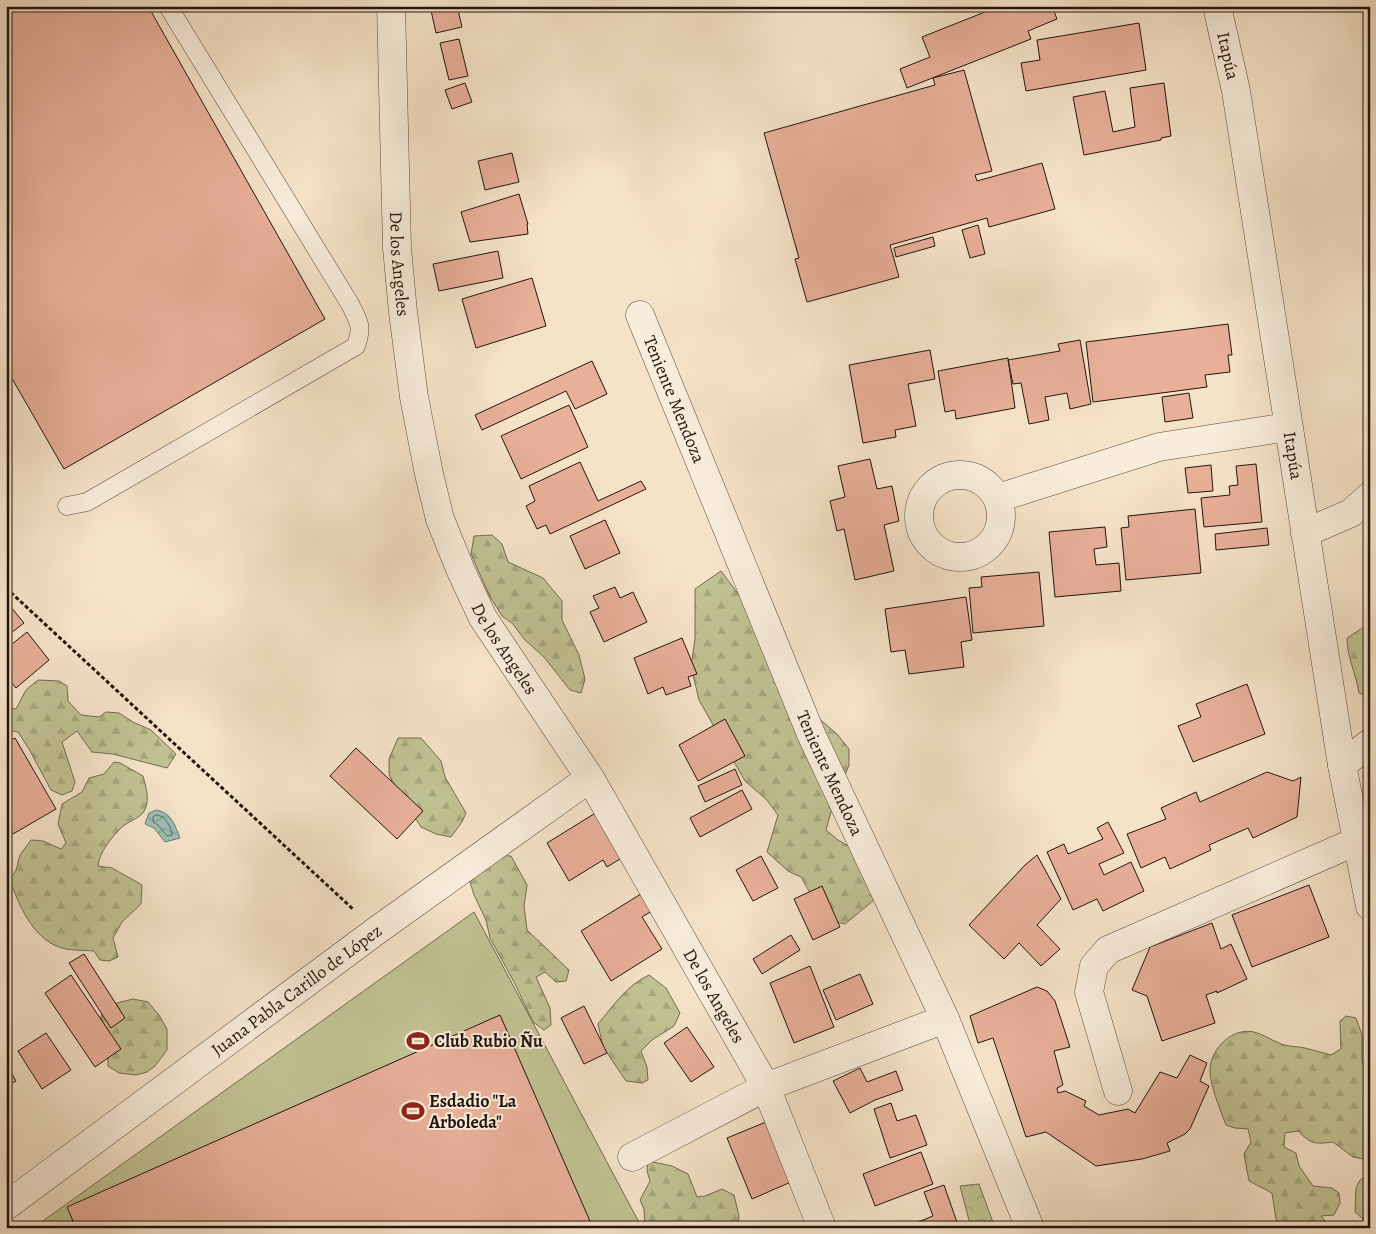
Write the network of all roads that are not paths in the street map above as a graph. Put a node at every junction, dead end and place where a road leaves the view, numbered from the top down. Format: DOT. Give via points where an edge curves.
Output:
graph roads {
  1 [pos="168,6"];
  2 [pos="391,6"];
  3 [pos="1217,6"];
  4 [pos="640,315"];
  5 [pos="1288,428"];
  6 [pos="1370,496"];
  7 [pos="998,498"];
  8 [pos="67,506"];
  9 [pos="1305,533"];
  10 [pos="1370,743"];
  11 [pos="1342,765"];
  12 [pos="590,778"];
  13 [pos="1357,841"];
  14 [pos="1370,906"];
  15 [pos="945,1019"];
  16 [pos="766,1088"];
  17 [pos="1118,1090"];
  18 [pos="632,1157"];
  19 [pos="6,1206"];
  20 [pos="822,1228"];
  21 [pos="1030,1228"];
  1 -- 8 [label="lane" via="350,304 361,333 356,346 87,502"];
  2 -- 12 [label="street, De los Angeles" via="396,248 414,397 440,519 483,618"];
  3 -- 5 [label="street, Itapúa" via="1236,91"];
  4 -- 15 [label="street, Teniente Mendoza" via="811,734"];
  5 -- 7 [label="street" via="1159,447"];
  5 -- 9 [label="street, Itapúa"];
  6 -- 9 [label="street" via="1351,513"];
  9 -- 11 [label="street, Itapúa"];
  10 -- 11 [label="street"];
  11 -- 13 [label="street, Itapúa"];
  12 -- 16 [label="street, De los Angeles"];
  12 -- 19 [label="street, Juana Pabla Carillo de López" via="376,931"];
  13 -- 14 [label="street, Itapúa"];
  13 -- 17 [label="street" via="1108,950 1094,966 1089,992"];
  15 -- 16 [label="street"];
  15 -- 21 [label="street, Teniente Mendoza"];
  16 -- 18 [label="street"];
  16 -- 20 [label="street, De los Angeles"];
}
